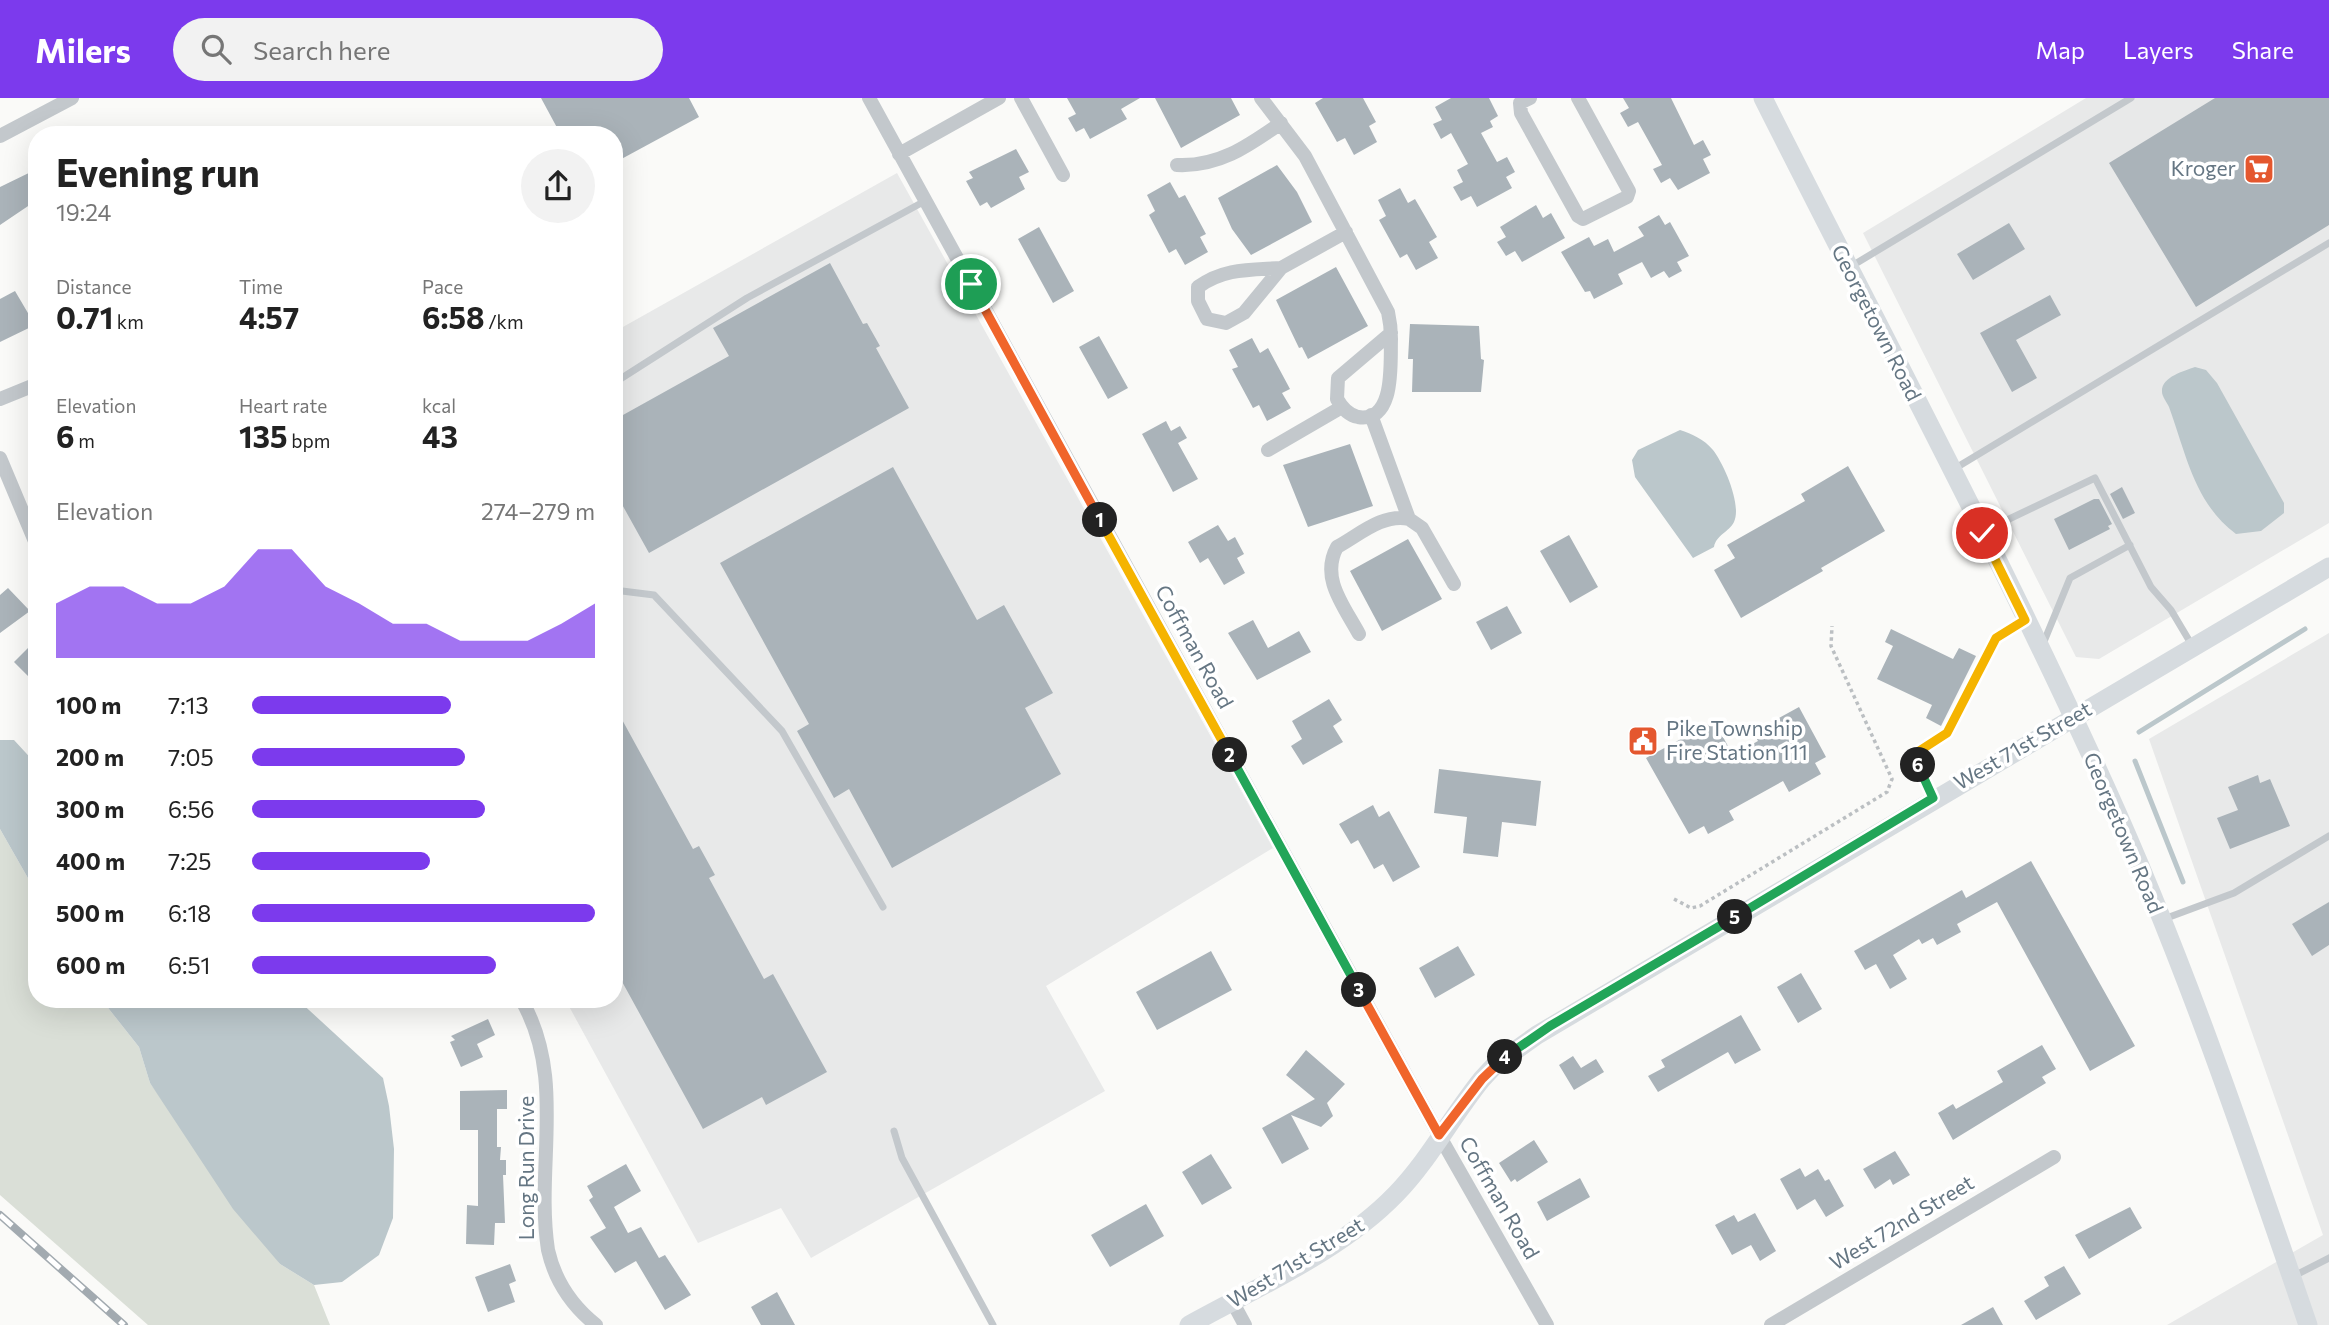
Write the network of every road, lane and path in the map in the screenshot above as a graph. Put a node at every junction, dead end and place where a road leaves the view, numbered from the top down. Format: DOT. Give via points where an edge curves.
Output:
graph roads {
  1 [pos="72,98"];
  2 [pos="869,98"];
  3 [pos="999,98"];
  4 [pos="1021,98"];
  5 [pos="1261,98"];
  6 [pos="1530,98"];
  7 [pos="1578,98"];
  8 [pos="1763,98"];
  9 [pos="2131,98"];
  10 [pos="1281,123"];
  11 [pos="0,136"];
  12 [pos="899,154"];
  13 [pos="1177,165"];
  14 [pos="1063,174"];
  15 [pos="925,201"];
  16 [pos="1346,232"];
  17 [pos="2329,243"];
  18 [pos="1281,268"];
  19 [pos="1848,268"];
  20 [pos="1391,333"];
  21 [pos="623,377"];
  22 [pos="28,388"];
  23 [pos="0,399"];
  24 [pos="1342,407"];
  25 [pos="1371,415"];
  26 [pos="1268,450"];
  27 [pos="0,458"];
  28 [pos="1950,471"];
  29 [pos="1409,519"];
  30 [pos="28,525"];
  31 [pos="1982,533"];
  32 [pos="2130,545"];
  33 [pos="2329,567"];
  34 [pos="1454,584"];
  35 [pos="623,591"];
  36 [pos="2025,620"];
  37 [pos="1832,626"];
  38 [pos="1359,634"];
  39 [pos="2193,648"];
  40 [pos="2041,650"];
  41 [pos="2073,718"];
  42 [pos="1933,798"];
  43 [pos="2329,836"];
  44 [pos="1674,898"];
  45 [pos="883,907"];
  46 [pos="2160,920"];
  47 [pos="525,1008"];
  48 [pos="894,1131"];
  49 [pos="1439,1135"];
  50 [pos="2054,1157"];
  51 [pos="2329,1258"];
  52 [pos="2292,1277"];
  53 [pos="1232,1301"];
  54 [pos="596,1325"];
  55 [pos="993,1325"];
  56 [pos="1189,1325"];
  57 [pos="1245,1325"];
  58 [pos="1547,1325"];
  59 [pos="1770,1325"];
  60 [pos="2308,1325"];
  1 -- 11 [label="street"];
  2 -- 12 [label="street, Coffman Road"];
  3 -- 12 [label="street"];
  4 -- 14 [label="street"];
  5 -- 10 [label="street"];
  6 -- 7 [label="street" via="1520,103 1521,113 1577,216 1583,219 1627,197 1629,191"];
  8 -- 19 [label="main road, Georgetown Road"];
  9 -- 19 [label="lane"];
  10 -- 13 [label="street" via="1229,156"];
  10 -- 16 [label="street"];
  12 -- 15 [label="street, Coffman Road"];
  15 -- 21 [label="lane" via="747,298"];
  15 -- 49 [label="street, Coffman Road"];
  16 -- 18 [label="street"];
  16 -- 20 [label="street" via="1384,304"];
  17 -- 28 [label="lane"];
  18 -- 18 [label="street" via="1244,313 1226,323 1207,319 1198,301 1198,287 1214,275"];
  19 -- 28 [label="main road, Georgetown Road"];
  20 -- 24 [label="street" via="1338,378 1336,394"];
  20 -- 25 [label="street" via="1387,399"];
  22 -- 23 [label="street"];
  24 -- 25 [label="street" via="1354,416"];
  24 -- 26 [label="street"];
  25 -- 29 [label="street"];
  27 -- 30 [label="street"];
  28 -- 31 [label="main road, Georgetown Road"];
  29 -- 34 [label="street" via="1422,528"];
  29 -- 38 [label="street" via="1382,521 1337,547 1331,558 1331,581"];
  31 -- 32 [label="lane" via="2095,478"];
  31 -- 36 [label="main road, Georgetown Road"];
  32 -- 39 [label="lane" via="2151,587"];
  32 -- 40 [label="lane" via="2070,578"];
  33 -- 39 [label="main road, West 71st Street"];
  35 -- 45 [label="lane" via="654,596 782,730"];
  36 -- 40 [label="main road, Georgetown Road"];
  36 -- 42 [label="lane" via="1996,638 1947,733 1913,755"];
  37 -- 44 [label="path" via="1831,646 1892,786 1700,906 1691,908"];
  39 -- 41 [label="main road, West 71st Street"];
  40 -- 41 [label="main road, Georgetown Road"];
  41 -- 42 [label="main road, West 71st Street"];
  41 -- 46 [label="main road, Georgetown Road"];
  42 -- 49 [label="main road, West 71st Street" via="1536,1035 1489,1072"];
  43 -- 46 [label="lane" via="2234,893"];
  46 -- 52 [label="main road, Georgetown Road" via="2235,1110"];
  47 -- 54 [label="street, Long Run Drive" via="539,1038 547,1079 548,1250 566,1294"];
  48 -- 55 [label="lane" via="902,1158"];
  49 -- 53 [label="main road, West 71st Street" via="1399,1191 1375,1214 1334,1244"];
  49 -- 58 [label="street, Coffman Road"];
  50 -- 59 [label="street, West 72nd Street"];
  51 -- 52 [label="lane"];
  52 -- 60 [label="main road, Georgetown Road"];
  53 -- 56 [label="main road, West 71st Street"];
  53 -- 57 [label="street"];
}
